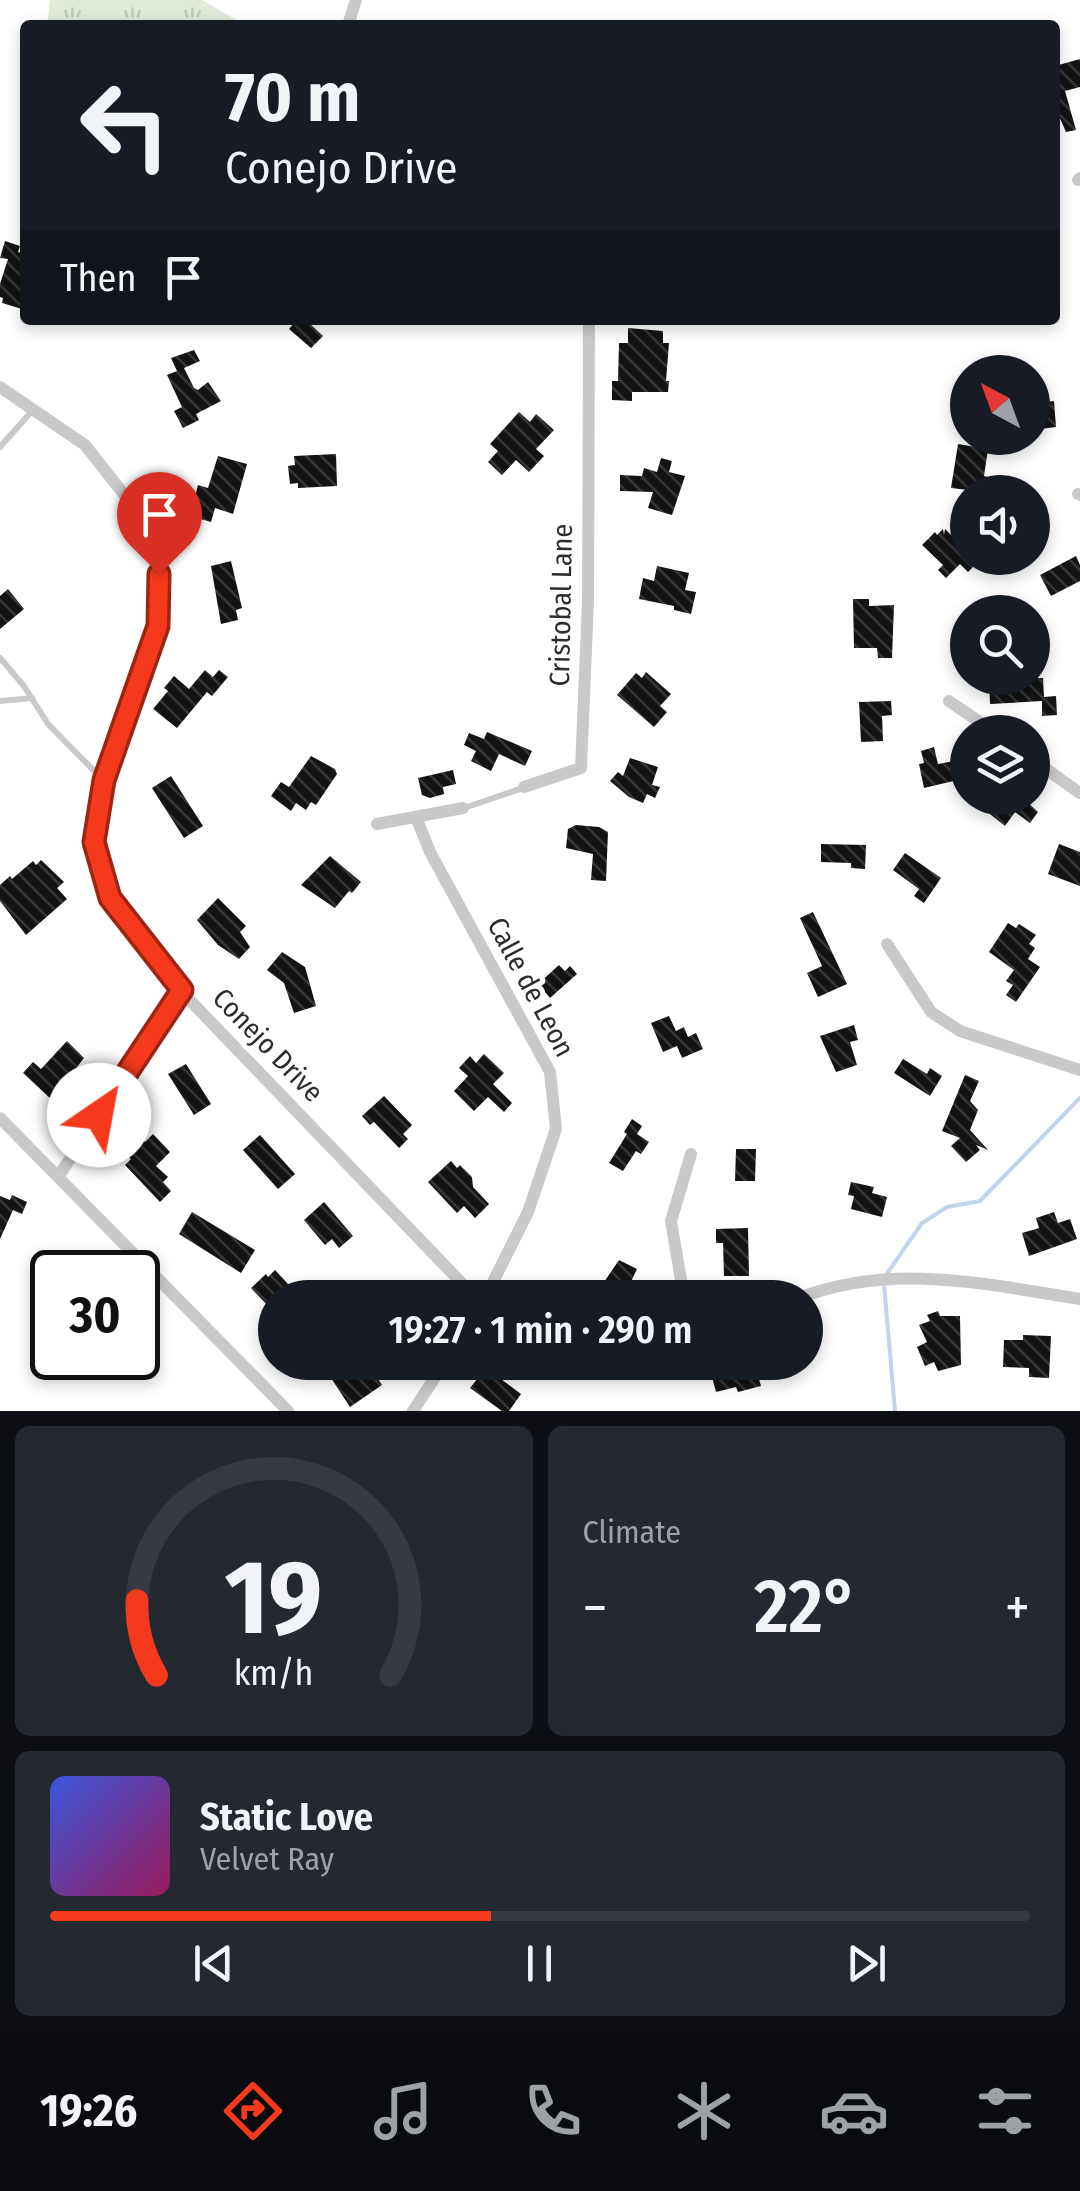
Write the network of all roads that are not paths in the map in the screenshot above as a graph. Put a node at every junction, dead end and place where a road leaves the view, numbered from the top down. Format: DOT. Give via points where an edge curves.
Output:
graph roads {
  1 [pos="589,325"];
  2 [pos="0,387"];
  3 [pos="33,410"];
  4 [pos="0,447"];
  5 [pos="0,658"];
  6 [pos="32,698"];
  7 [pos="949,701"];
  8 [pos="0,702"];
  9 [pos="969,715"];
  10 [pos="1080,771"];
  11 [pos="1050,772"];
  12 [pos="104,780"];
  13 [pos="524,787"];
  14 [pos="1076,790"];
  15 [pos="463,808"];
  16 [pos="416,817"];
  17 [pos="377,824"];
  18 [pos="887,944"];
  19 [pos="182,990"];
  20 [pos="1080,1070"];
  21 [pos="0,1118"];
  22 [pos="691,1154"];
  23 [pos="58,1178"];
  24 [pos="459,1280"];
  25 [pos="494,1280"];
  26 [pos="681,1280"];
  27 [pos="823,1291"];
  28 [pos="1080,1299"];
  29 [pos="434,1380"];
  30 [pos="288,1411"];
  31 [pos="414,1411"];
  1 -- 13 [label="street, Cristobal Lane" via="581,768"];
  2 -- 3 [label="street, Conejo Drive"];
  3 -- 4 [label="lane"];
  3 -- 12 [label="street, Conejo Drive" via="85,445 144,521 159,574 158,626"];
  5 -- 6 [label="lane"];
  6 -- 8 [label="lane"];
  6 -- 12 [label="lane" via="48,724"];
  7 -- 9 [label="street"];
  10 -- 14 [label="street"];
  11 -- 14 [label="street"];
  12 -- 19 [label="street, Conejo Drive" via="94,842 110,898"];
  13 -- 15 [label="lane, Cristobal Lane"];
  15 -- 16 [label="street"];
  16 -- 17 [label="street"];
  16 -- 25 [label="street, Calle de Leon" via="550,1072 556,1128 528,1212"];
  18 -- 20 [label="street" via="931,1012 960,1031"];
  19 -- 23 [label="street"];
  19 -- 24 [label="street, Conejo Drive"];
  21 -- 23 [label="street"];
  22 -- 26 [label="street" via="671,1221"];
  23 -- 30 [label="street"];
  27 -- 28 [label="street" via="922,1277"];
  29 -- 31 [label="street"];
}
